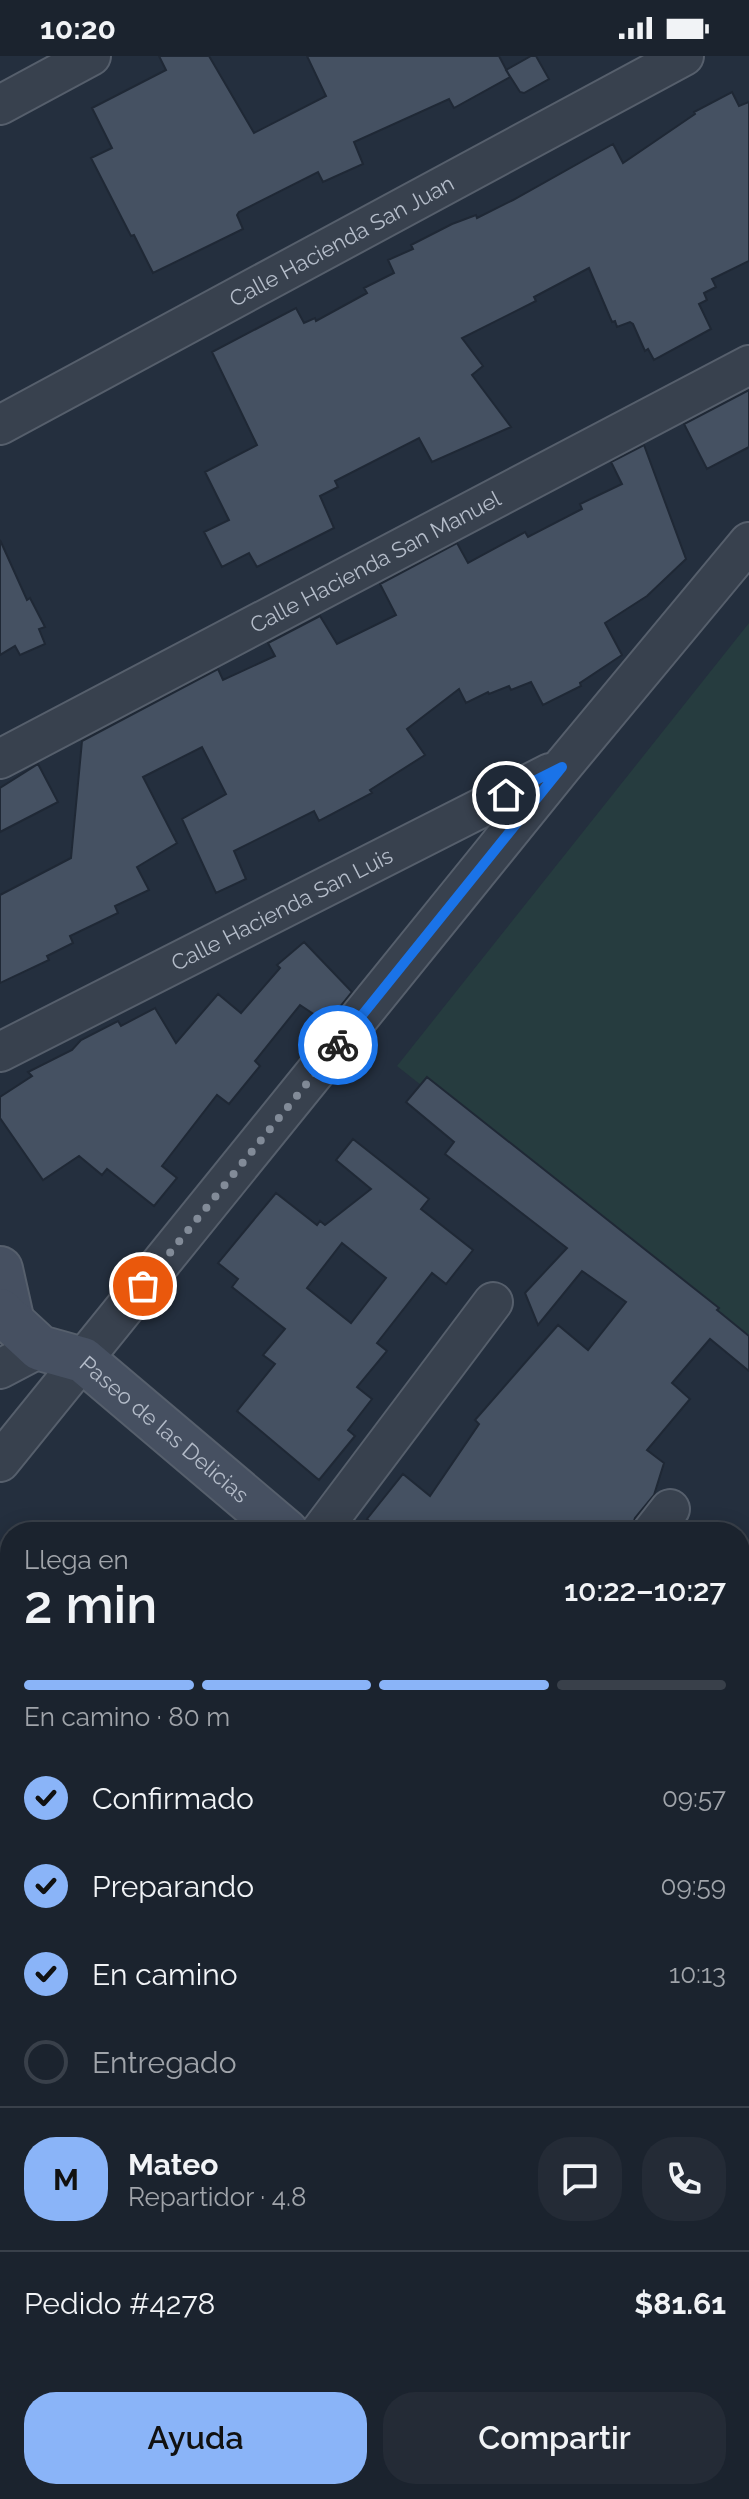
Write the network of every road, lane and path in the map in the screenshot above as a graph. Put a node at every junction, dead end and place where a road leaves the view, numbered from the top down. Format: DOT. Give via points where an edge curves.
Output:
graph roads {
  1 [pos="91,56"];
  2 [pos="684,56"];
  3 [pos="0,105"];
  4 [pos="749,365"];
  5 [pos="0,425"];
  6 [pos="749,542"];
  7 [pos="0,759"];
  8 [pos="562,767"];
  9 [pos="0,1052"];
  10 [pos="0,1269"];
  11 [pos="493,1302"];
  12 [pos="17,1326"];
  13 [pos="83,1360"];
  14 [pos="0,1369"];
  15 [pos="0,1462"];
  16 [pos="274,1522"];
  17 [pos="328,1522"];
  1 -- 3 [label="street"];
  2 -- 5 [label="street, Calle Hacienda San Juan"];
  4 -- 7 [label="street, Calle Hacienda San Manuel"];
  6 -- 8 [label="street"];
  8 -- 9 [label="street, Calle Hacienda San Luis"];
  8 -- 13 [label="street"];
  10 -- 12 [label="street"];
  11 -- 17 [label="street"];
  12 -- 13 [label="street, Paseo de las Delicias"];
  12 -- 14 [label="street"];
  13 -- 15 [label="street"];
  13 -- 16 [label="street, Paseo de las Delicias"];
}
